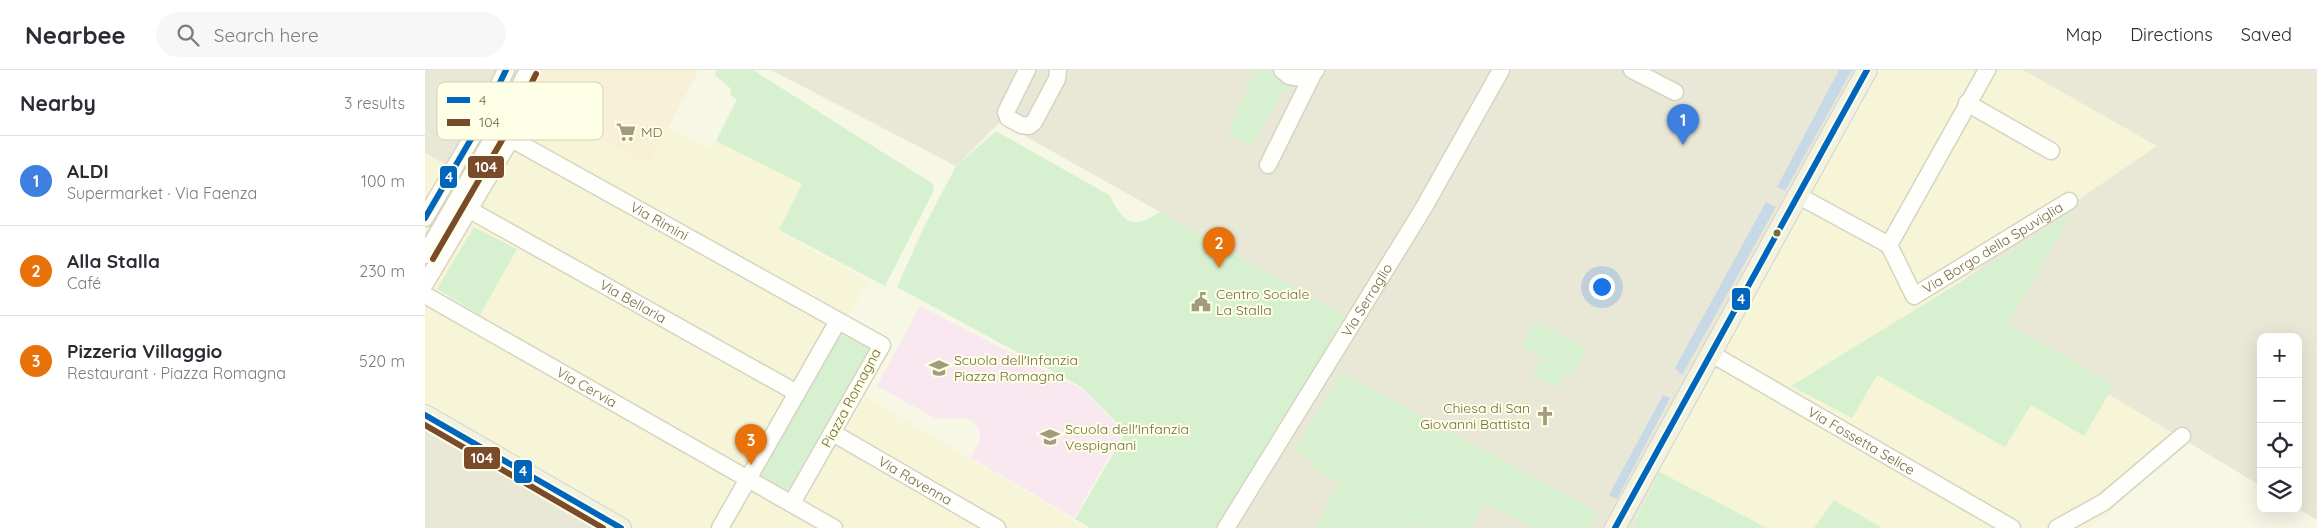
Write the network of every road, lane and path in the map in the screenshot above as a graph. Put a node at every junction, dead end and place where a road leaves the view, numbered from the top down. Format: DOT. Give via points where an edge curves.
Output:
graph roads {
  1 [pos="506,70"];
  2 [pos="528,70"];
  3 [pos="1027,70"];
  4 [pos="1058,70"];
  5 [pos="1282,70"];
  6 [pos="1501,70"];
  7 [pos="1632,70"];
  8 [pos="1867,70"];
  9 [pos="1987,70"];
  10 [pos="1315,71"];
  11 [pos="500,82"];
  12 [pos="524,82"];
  13 [pos="1675,92"];
  14 [pos="1967,103"];
  15 [pos="470,140"];
  16 [pos="501,140"];
  17 [pos="502,140"];
  18 [pos="513,140"];
  19 [pos="2051,151"];
  20 [pos="1268,164"];
  21 [pos="1797,195"];
  22 [pos="2069,201"];
  23 [pos="468,209"];
  24 [pos="425,218"];
  25 [pos="1889,246"];
  26 [pos="425,255"];
  27 [pos="425,284"];
  28 [pos="425,295"];
  29 [pos="838,321"];
  30 [pos="1710,353"];
  31 [pos="797,393"];
  32 [pos="425,415"];
  33 [pos="833,432"];
  34 [pos="2182,436"];
  35 [pos="749,479"];
  36 [pos="792,503"];
  37 [pos="621,528"];
  38 [pos="720,528"];
  39 [pos="834,528"];
  40 [pos="997,528"];
  41 [pos="1226,528"];
  42 [pos="1615,528"];
  43 [pos="2012,528"];
  44 [pos="2057,528"];
  1 -- 11 [label="street"];
  2 -- 12 [label="street"];
  3 -- 4 [label="street" via="1006,112 1008,118 1029,126 1057,79"];
  5 -- 10 [label="street" via="1295,78"];
  6 -- 41 [label="street, Via Serraglio" via="1418,217"];
  7 -- 13 [label="street"];
  8 -- 21 [label="main road"];
  9 -- 14 [label="street"];
  10 -- 20 [label="street"];
  14 -- 19 [label="street"];
  14 -- 25 [label="street"];
  15 -- 24 [label="street"];
  16 -- 26 [label="street"];
  17 -- 23 [label="street"];
  18 -- 29 [label="street, Via Rimini"];
  21 -- 25 [label="street"];
  21 -- 30 [label="main road"];
  22 -- 25 [label="street, Via Borgo della Spuviglia" via="1914,296"];
  23 -- 27 [label="street"];
  23 -- 31 [label="street, Via Bellaria"];
  28 -- 35 [label="street, Via Cervia"];
  29 -- 31 [label="street"];
  29 -- 33 [label="street, Piazza Romagna" via="882,345"];
  30 -- 42 [label="main road"];
  30 -- 43 [label="street, Via Fossetta Selice"];
  31 -- 35 [label="street"];
  32 -- 37 [label="main road"];
  33 -- 36 [label="street, Piazza Romagna"];
  33 -- 40 [label="street, Via Ravenna"];
  34 -- 44 [label="street" via="2104,502"];
  35 -- 36 [label="street"];
  35 -- 38 [label="street"];
  36 -- 39 [label="street"];
}
